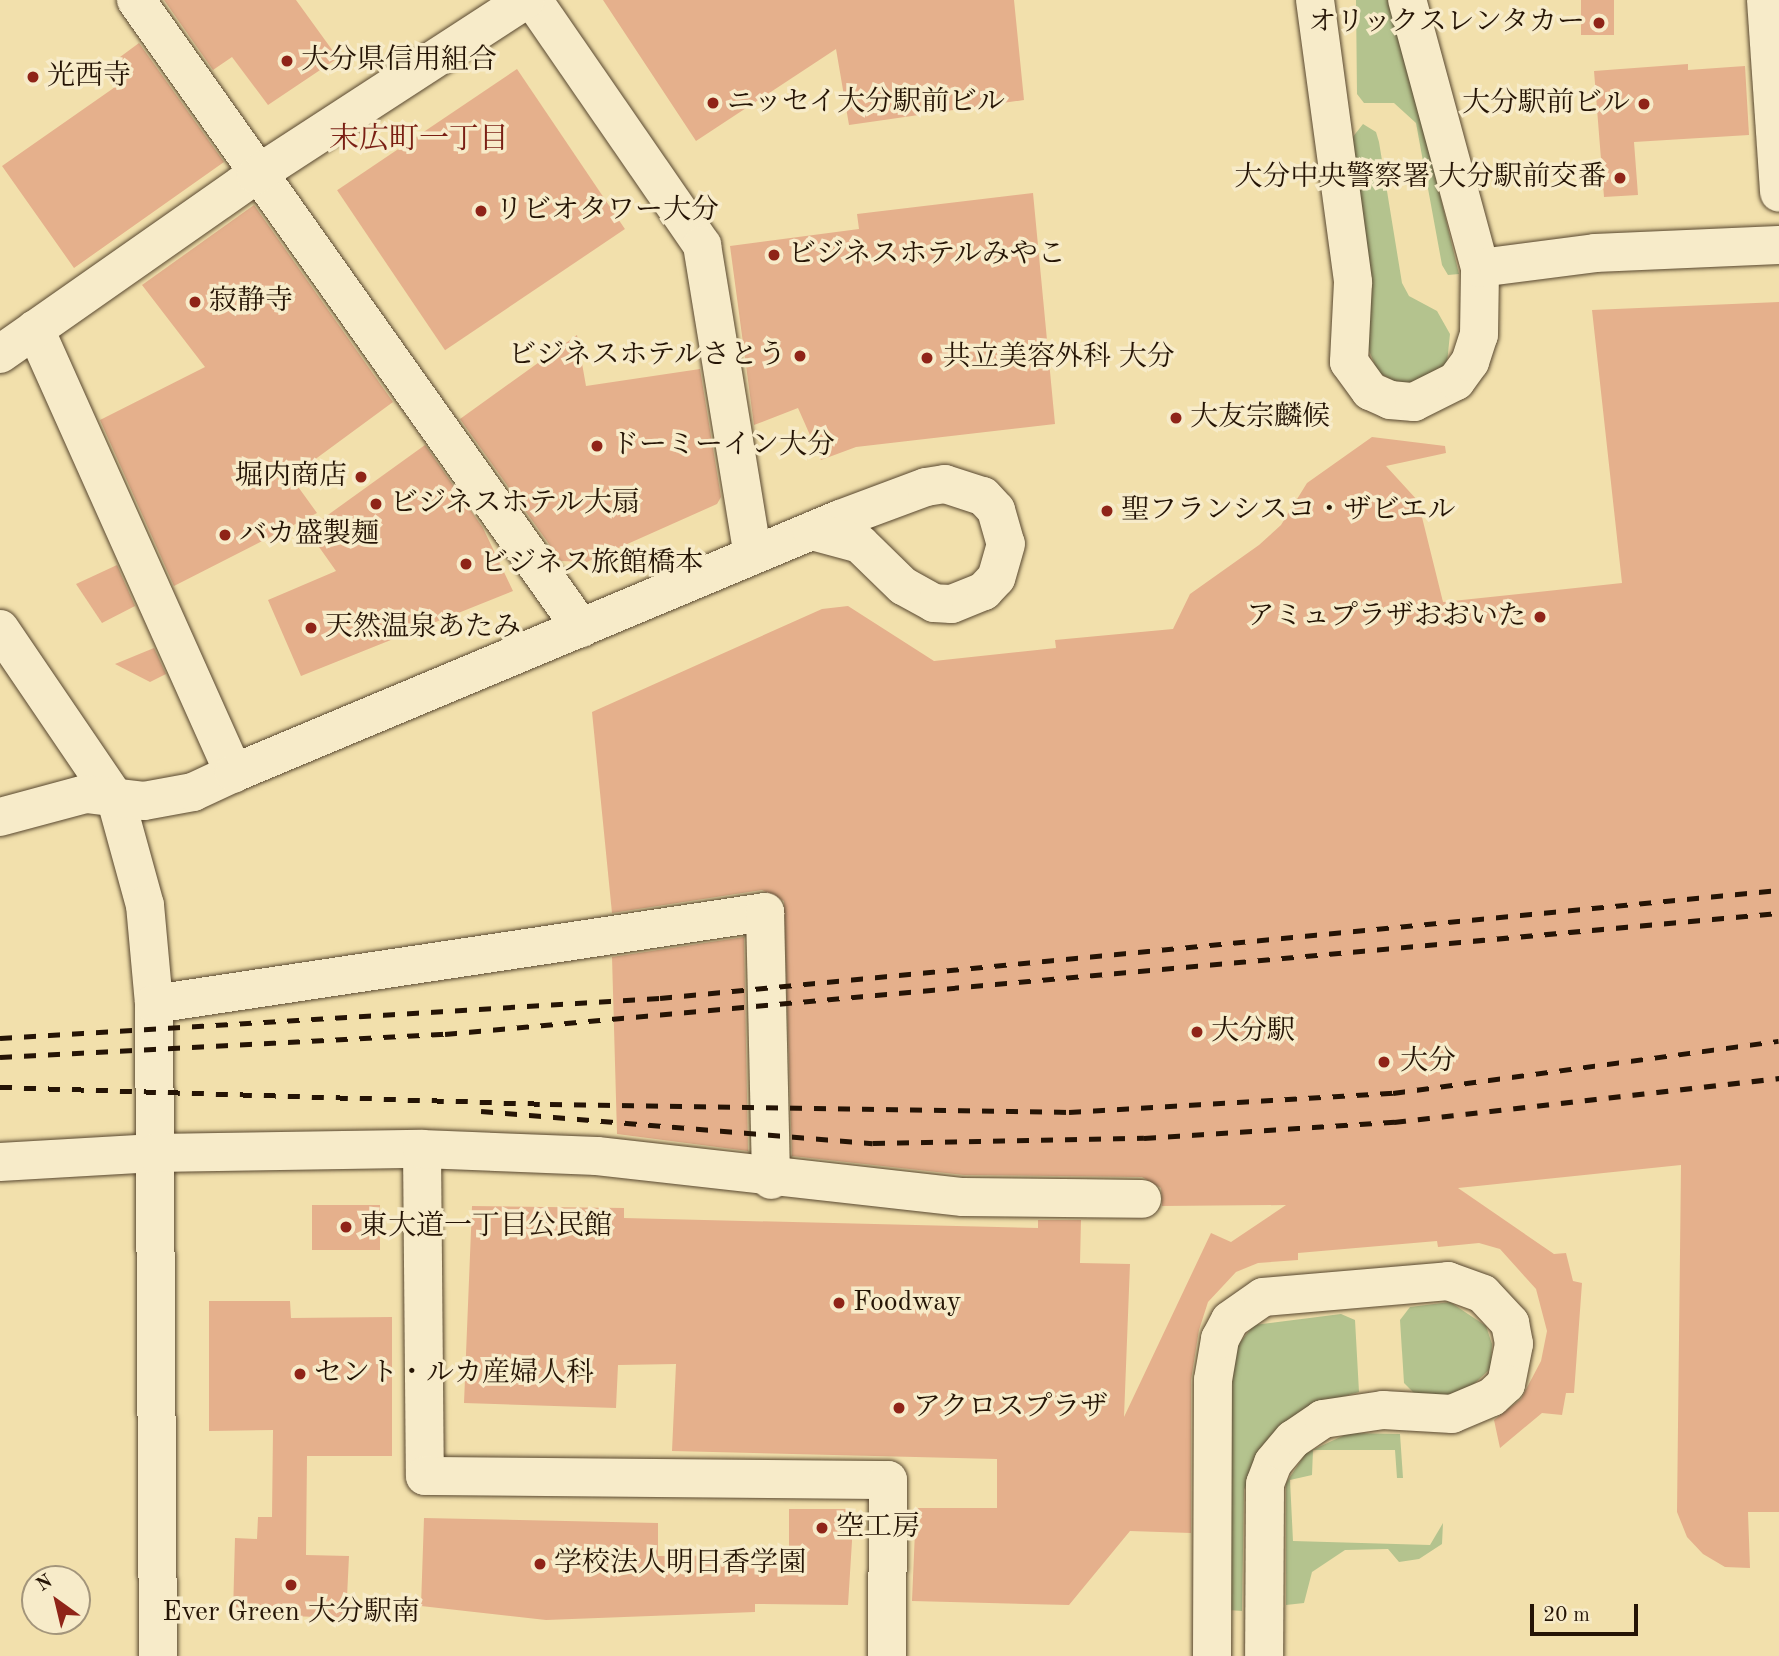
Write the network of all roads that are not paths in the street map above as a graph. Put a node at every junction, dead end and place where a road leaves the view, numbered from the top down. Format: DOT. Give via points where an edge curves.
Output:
graph roads {
  1 [pos="136,0"];
  2 [pos="525,0"];
  3 [pos="533,0"];
  4 [pos="1315,0"];
  5 [pos="1407,0"];
  6 [pos="1766,0"];
  7 [pos="256,176"];
  8 [pos="1779,193"];
  9 [pos="1779,245"];
  10 [pos="1480,268"];
  11 [pos="35,329"];
  12 [pos="0,354"];
  13 [pos="812,531"];
  14 [pos="753,555"];
  15 [pos="581,628"];
  16 [pos="0,629"];
  17 [pos="234,774"];
  18 [pos="116,800"];
  19 [pos="0,817"];
  20 [pos="154,1004"];
  21 [pos="422,1149"];
  22 [pos="155,1153"];
  23 [pos="0,1162"];
  24 [pos="771,1180"];
  25 [pos="1142,1199"];
  26 [pos="158,1656"];
  27 [pos="887,1656"];
  28 [pos="1212,1656"];
  29 [pos="1264,1656"];
  1 -- 7 [label="street"];
  2 -- 7 [label="street"];
  3 -- 14 [label="street" via="702,245"];
  4 -- 10 [label="street" via="1353,282 1346,346 1356,377 1370,391 1390,400 1414,401 1456,381 1479,335"];
  5 -- 10 [label="street"];
  6 -- 8 [label="street"];
  7 -- 11 [label="street"];
  7 -- 15 [label="street"];
  9 -- 10 [label="street" via="1595,253"];
  11 -- 12 [label="street"];
  11 -- 17 [label="street"];
  13 -- 13 [label="street" via="945,484 983,496 1000,518 1006,544 1000,570 984,591 951,604 933,603 903,586 860,544"];
  13 -- 14 [label="street"];
  14 -- 15 [label="street"];
  15 -- 17 [label="street"];
  16 -- 18 [label="street"];
  17 -- 18 [label="street" via="167,800"];
  18 -- 19 [label="street" via="86,794 56,798"];
  18 -- 20 [label="street" via="145,905"];
  20 -- 22 [label="street"];
  20 -- 24 [label="street" via="765,912"];
  21 -- 22 [label="street"];
  21 -- 24 [label="street" via="597,1156"];
  21 -- 27 [label="street" via="425,1476 888,1480"];
  22 -- 23 [label="street"];
  22 -- 26 [label="street"];
  24 -- 25 [label="street" via="963,1197"];
  28 -- 29 [label="street" via="1213,1380 1220,1339 1230,1320 1263,1297 1448,1281 1483,1294 1510,1322 1514,1344 1506,1384 1492,1397 1452,1414 1383,1410 1324,1419 1293,1439 1273,1462 1265,1484"];
}
